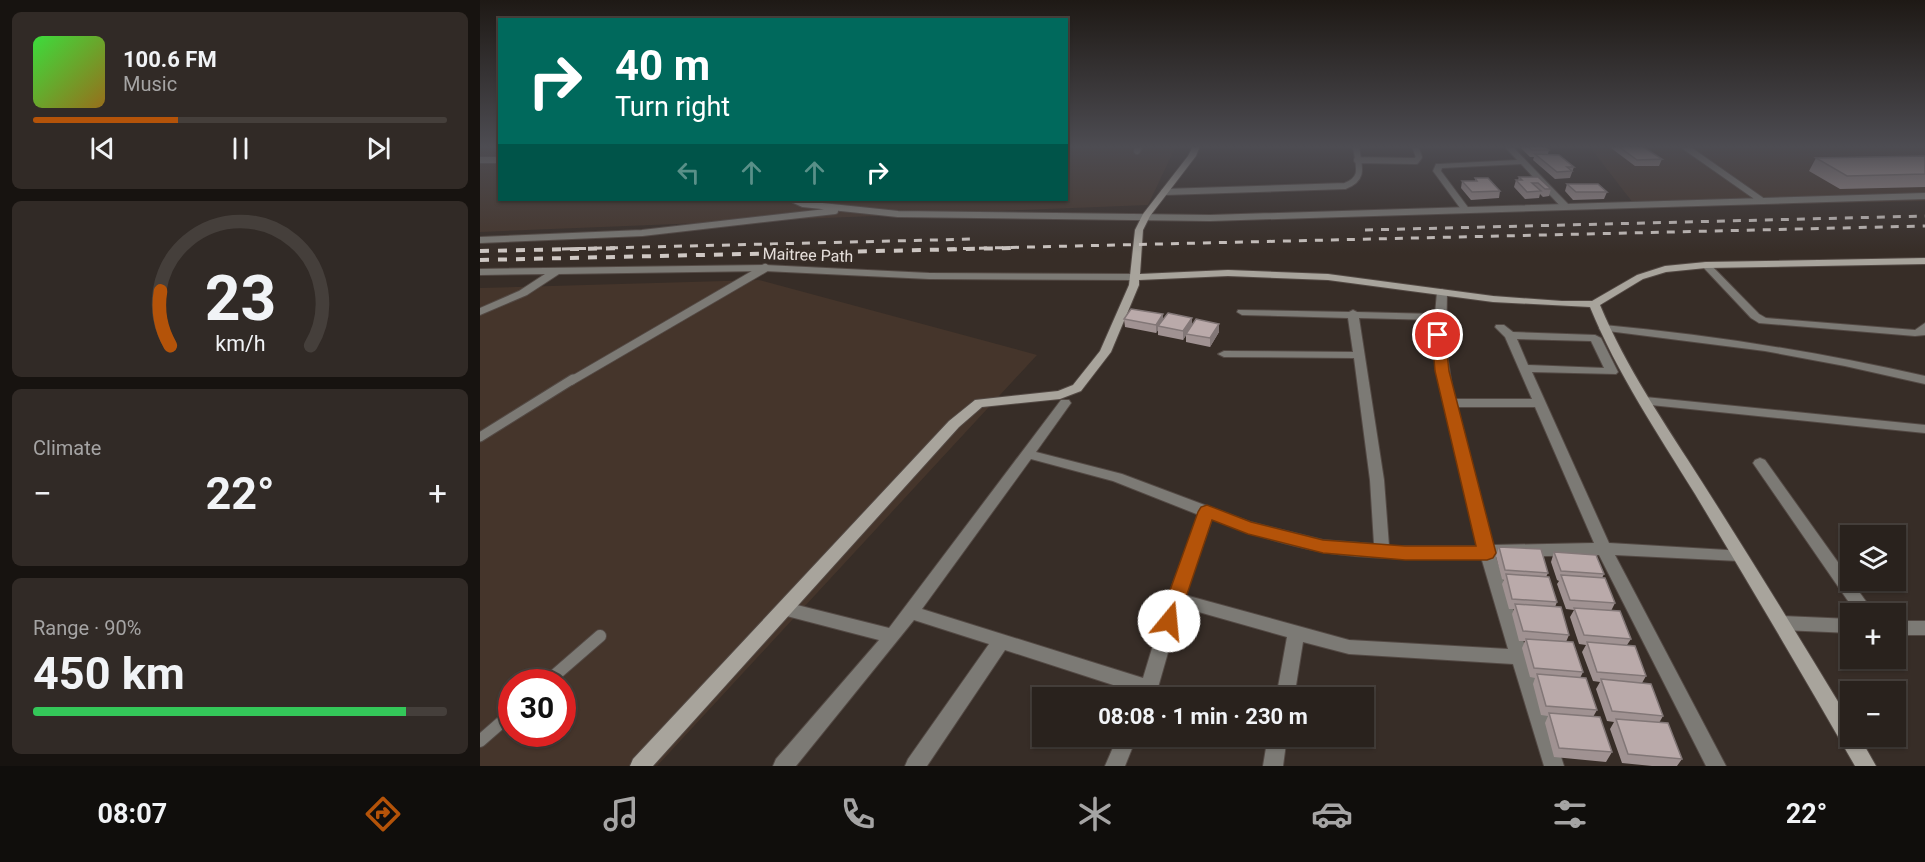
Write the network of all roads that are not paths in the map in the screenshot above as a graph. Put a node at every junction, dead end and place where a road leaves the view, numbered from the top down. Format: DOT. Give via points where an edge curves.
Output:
graph roads {
  1 [pos="1172,182"];
  2 [pos="1356,182"];
  3 [pos="1445,182"];
  4 [pos="1542,182"];
  5 [pos="1735,182"];
  6 [pos="1164,192"];
  7 [pos="1925,196"];
  8 [pos="1761,200"];
  9 [pos="796,201"];
  10 [pos="1566,207"];
  11 [pos="852,209"];
  12 [pos="1466,210"];
  13 [pos="1146,216"];
  14 [pos="480,240"];
  15 [pos="1925,261"];
  16 [pos="1706,265"];
  17 [pos="765,268"];
  18 [pos="556,271"];
  19 [pos="480,272"];
  20 [pos="1135,277"];
  21 [pos="1442,292"];
  22 [pos="1594,304"];
  23 [pos="480,312"];
  24 [pos="1242,312"];
  25 [pos="1353,313"];
  26 [pos="1440,316"];
  27 [pos="1925,326"];
  28 [pos="1604,328"];
  29 [pos="1224,354"];
  30 [pos="1360,356"];
  31 [pos="1524,368"];
  32 [pos="1924,380"];
  33 [pos="1645,401"];
  34 [pos="1065,403"];
  35 [pos="1449,403"];
  36 [pos="1538,403"];
  37 [pos="1925,429"];
  38 [pos="480,437"];
  39 [pos="1028,454"];
  40 [pos="1760,463"];
  41 [pos="1207,512"];
  42 [pos="1604,549"];
  43 [pos="1382,551"];
  44 [pos="1487,553"];
  45 [pos="1739,555"];
  46 [pos="1175,599"];
  47 [pos="1860,603"];
  48 [pos="785,609"];
  49 [pos="911,612"];
  50 [pos="1782,623"];
  51 [pos="1840,626"];
  52 [pos="1906,628"];
  53 [pos="1925,628"];
  54 [pos="1296,633"];
  55 [pos="600,636"];
  56 [pos="893,636"];
  57 [pos="1001,641"];
  58 [pos="1520,657"];
  59 [pos="562,669"];
  60 [pos="1131,687"];
  61 [pos="1150,687"];
  62 [pos="1287,687"];
  63 [pos="498,725"];
  64 [pos="480,741"];
  65 [pos="1123,747"];
  66 [pos="1276,747"];
  67 [pos="640,766"];
  68 [pos="783,766"];
  69 [pos="915,766"];
  70 [pos="1115,766"];
  71 [pos="1273,766"];
  72 [pos="1554,766"];
  73 [pos="1716,766"];
  74 [pos="1866,766"];
  1 -- 6 [label="street"];
  2 -- 6 [label="lane" via="1306,189"];
  3 -- 12 [label="street"];
  4 -- 10 [label="street"];
  5 -- 8 [label="lane"];
  6 -- 13 [label="street"];
  7 -- 8 [label="lane"];
  8 -- 10 [label="lane"];
  9 -- 11 [label="lane"];
  10 -- 12 [label="lane"];
  11 -- 13 [label="lane" via="898,214"];
  11 -- 14 [label="lane" via="642,234"];
  12 -- 13 [label="lane" via="1210,218"];
  13 -- 20 [label="street" via="1137,236"];
  15 -- 16 [label="street"];
  16 -- 22 [label="street" via="1665,269 1640,277"];
  16 -- 27 [label="street" via="1763,321 1916,333 1921,333"];
  17 -- 18 [label="street, Maitree Path"];
  17 -- 20 [label="street, Maitree Path" via="928,276"];
  17 -- 38 [label="lane"];
  18 -- 19 [label="street, Maitree Path"];
  18 -- 23 [label="street" via="523,293"];
  20 -- 21 [label="street" via="1228,273 1317,277"];
  20 -- 48 [label="street" via="1105,352 1077,388 1060,395 979,403 954,424"];
  21 -- 22 [label="street"];
  21 -- 26 [label="street"];
  22 -- 28 [label="street"];
  24 -- 25 [label="street"];
  25 -- 26 [label="street"];
  25 -- 30 [label="street"];
  26 -- 35 [label="street" via="1438,335"];
  28 -- 32 [label="street" via="1771,349"];
  28 -- 33 [label="street"];
  29 -- 30 [label="street"];
  30 -- 43 [label="street"];
  31 -- 31 [label="street" via="1612,372 1595,338 1505,331"];
  31 -- 36 [label="street"];
  33 -- 37 [label="street"];
  33 -- 45 [label="street"];
  34 -- 39 [label="street"];
  35 -- 36 [label="street"];
  35 -- 44 [label="street"];
  36 -- 42 [label="street"];
  39 -- 41 [label="street" via="1117,477"];
  39 -- 49 [label="street"];
  40 -- 47 [label="street"];
  41 -- 43 [label="street" via="1323,546"];
  41 -- 46 [label="street"];
  42 -- 44 [label="street"];
  42 -- 45 [label="street"];
  42 -- 73 [label="street"];
  43 -- 44 [label="street"];
  44 -- 58 [label="street"];
  45 -- 50 [label="street"];
  46 -- 54 [label="street"];
  46 -- 61 [label="street"];
  48 -- 56 [label="street"];
  48 -- 67 [label="street"];
  49 -- 56 [label="street"];
  49 -- 57 [label="street"];
  50 -- 51 [label="street"];
  50 -- 74 [label="street"];
  52 -- 53 [label="street"];
  54 -- 58 [label="street" via="1348,647"];
  54 -- 62 [label="street"];
  55 -- 59 [label="lane"];
  56 -- 68 [label="street"];
  57 -- 60 [label="street"];
  57 -- 69 [label="street"];
  58 -- 72 [label="street"];
  63 -- 64 [label="lane"];
  65 -- 70 [label="street"];
  66 -- 71 [label="street"];
}
